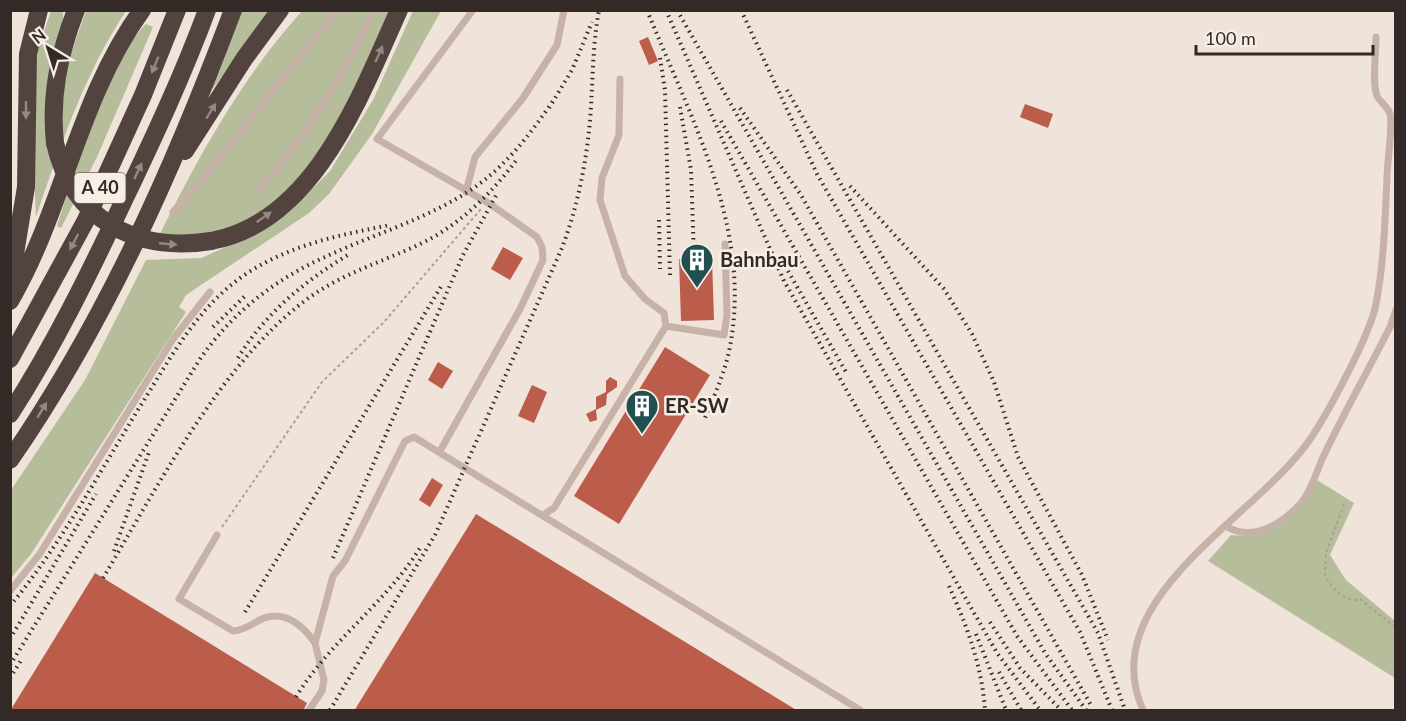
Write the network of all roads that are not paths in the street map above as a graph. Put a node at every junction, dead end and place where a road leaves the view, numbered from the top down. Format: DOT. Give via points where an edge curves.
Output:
graph roads {
  1 [pos="39,10"];
  2 [pos="76,10"];
  3 [pos="142,10"];
  4 [pos="177,10"];
  5 [pos="207,10"];
  6 [pos="233,10"];
  7 [pos="280,10"];
  8 [pos="337,10"];
  9 [pos="374,10"];
  10 [pos="399,10"];
  11 [pos="473,10"];
  12 [pos="564,10"];
  13 [pos="1376,37"];
  14 [pos="620,79"];
  15 [pos="166,177"];
  16 [pos="259,189"];
  17 [pos="466,192"];
  18 [pos="173,212"];
  19 [pos="725,244"];
  20 [pos="10,284"];
  21 [pos="210,292"];
  22 [pos="10,301"];
  23 [pos="1395,310"];
  24 [pos="666,326"];
  25 [pos="10,358"];
  26 [pos="10,414"];
  27 [pos="441,451"];
  28 [pos="10,460"];
  29 [pos="543,516"];
  30 [pos="1226,526"];
  31 [pos="217,535"];
  32 [pos="10,591"];
  33 [pos="315,643"];
  34 [pos="309,711"];
  35 [pos="860,711"];
  36 [pos="1143,711"];
  1 -- 20 [label="highway, one-way" via="28,54 26,187"];
  2 -- 10 [label="highway, one-way, bridge" via="54,92 58,155 77,192 96,214 128,235 162,244 212,242 236,234 283,204 317,169 360,97"];
  3 -- 22 [label="highway" via="111,58 30,266"];
  4 -- 25 [label="highway, A 40, one-way" via="86,219"];
  26 -- 5 [label="highway, A 40, one-way" via="103,246 166,111"];
  6 -- 15 [label="highway"];
  15 -- 7 [label="highway, one-way"];
  8 -- 18 [label="lane"];
  9 -- 16 [label="lane" via="336,81 286,159"];
  11 -- 17 [label="lane" via="377,139"];
  12 -- 17 [label="lane" via="557,45 523,98 475,157"];
  13 -- 30 [label="lane" via="1376,94 1390,114 1384,249 1376,307 1313,435 1283,474"];
  14 -- 24 [label="lane" via="619,135 602,178 600,200 625,276 664,314"];
  28 -- 15 [label="highway, one-way" via="88,334"];
  17 -- 27 [label="lane" via="537,237 543,260"];
  19 -- 24 [label="lane" via="724,335"];
  21 -- 32 [label="lane" via="174,339 39,555"];
  23 -- 30 [label="lane" via="1303,501 1288,516 1250,535 1236,533"];
  24 -- 29 [label="lane" via="554,508"];
  27 -- 29 [label="lane"];
  27 -- 33 [label="lane" via="414,437 405,441 345,561 333,576"];
  29 -- 35 [label="lane"];
  30 -- 36 [label="lane" via="1169,585 1149,612 1138,637 1133,673"];
  31 -- 33 [label="lane" via="179,600 233,631 278,616 303,626"];
  33 -- 34 [label="lane" via="324,680"];
}
